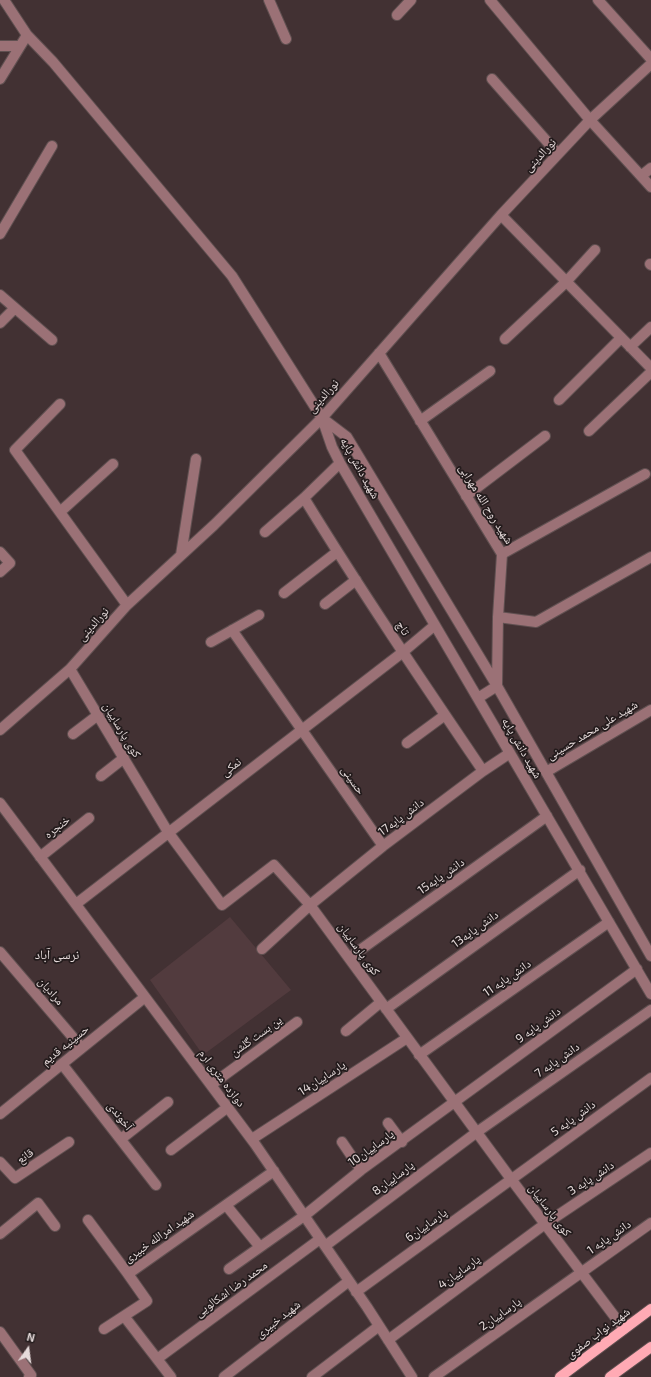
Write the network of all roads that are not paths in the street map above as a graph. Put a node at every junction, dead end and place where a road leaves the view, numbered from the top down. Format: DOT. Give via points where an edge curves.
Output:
graph roads {
  1 [pos="4,0"];
  2 [pos="269,0"];
  3 [pos="411,0"];
  4 [pos="490,0"];
  5 [pos="598,0"];
  6 [pos="397,16"];
  7 [pos="27,35"];
  8 [pos="286,39"];
  9 [pos="0,46"];
  10 [pos="20,46"];
  11 [pos="651,59"];
  12 [pos="651,64"];
  13 [pos="0,79"];
  14 [pos="492,79"];
  15 [pos="590,120"];
  16 [pos="52,146"];
  17 [pos="558,154"];
  18 [pos="651,168"];
  19 [pos="641,176"];
  20 [pos="651,187"];
  21 [pos="501,216"];
  22 [pos="0,234"];
  23 [pos="595,250"];
  24 [pos="566,282"];
  25 [pos="0,295"];
  26 [pos="15,308"];
  27 [pos="0,323"];
  28 [pos="651,327"];
  29 [pos="622,338"];
  30 [pos="505,339"];
  31 [pos="52,340"];
  32 [pos="630,347"];
  33 [pos="379,353"];
  34 [pos="651,368"];
  35 [pos="490,371"];
  36 [pos="651,372"];
  37 [pos="559,400"];
  38 [pos="60,404"];
  39 [pos="322,418"];
  40 [pos="420,421"];
  41 [pos="589,431"];
  42 [pos="545,436"];
  43 [pos="196,459"];
  44 [pos="340,463"];
  45 [pos="113,464"];
  46 [pos="645,474"];
  47 [pos="466,496"];
  48 [pos="304,498"];
  49 [pos="60,512"];
  50 [pos="265,532"];
  51 [pos="0,552"];
  52 [pos="337,552"];
  53 [pos="502,554"];
  54 [pos="181,555"];
  55 [pos="651,557"];
  56 [pos="0,572"];
  57 [pos="356,580"];
  58 [pos="284,593"];
  59 [pos="325,604"];
  60 [pos="127,605"];
  61 [pos="259,615"];
  62 [pos="498,618"];
  63 [pos="435,625"];
  64 [pos="232,630"];
  65 [pos="211,642"];
  66 [pos="403,652"];
  67 [pos="70,669"];
  68 [pos="497,686"];
  69 [pos="478,698"];
  70 [pos="651,710"];
  71 [pos="98,715"];
  72 [pos="445,715"];
  73 [pos="302,729"];
  74 [pos="0,730"];
  75 [pos="73,734"];
  76 [pos="407,743"];
  77 [pos="510,753"];
  78 [pos="124,758"];
  79 [pos="483,771"];
  80 [pos="546,772"];
  81 [pos="101,776"];
  82 [pos="0,803"];
  83 [pos="547,816"];
  84 [pos="89,818"];
  85 [pos="168,832"];
  86 [pos="384,846"];
  87 [pos="40,857"];
  88 [pos="580,870"];
  89 [pos="76,904"];
  90 [pos="310,905"];
  91 [pos="609,922"];
  92 [pos="647,940"];
  93 [pos="262,949"];
  94 [pos="0,952"];
  95 [pos="651,956"];
  96 [pos="349,958"];
  97 [pos="637,969"];
  98 [pos="651,994"];
  99 [pos="145,997"];
  100 [pos="384,1006"];
  101 [pos="651,1010"];
  102 [pos="296,1022"];
  103 [pos="346,1031"];
  104 [pos="407,1038"];
  105 [pos="82,1048"];
  106 [pos="419,1055"];
  107 [pos="62,1064"];
  108 [pos="651,1078"];
  109 [pos="211,1085"];
  110 [pos="168,1102"];
  111 [pos="455,1102"];
  112 [pos="228,1107"];
  113 [pos="0,1114"];
  114 [pos="388,1123"];
  115 [pos="477,1132"];
  116 [pos="121,1139"];
  117 [pos="252,1139"];
  118 [pos="69,1142"];
  119 [pos="342,1142"];
  120 [pos="402,1142"];
  121 [pos="171,1150"];
  122 [pos="651,1153"];
  123 [pos="0,1162"];
  124 [pos="362,1170"];
  125 [pos="274,1171"];
  126 [pos="511,1179"];
  127 [pos="156,1185"];
  128 [pos="226,1205"];
  129 [pos="304,1216"];
  130 [pos="88,1220"];
  131 [pos="651,1223"];
  132 [pos="545,1224"];
  133 [pos="55,1226"];
  134 [pos="0,1234"];
  135 [pos="322,1243"];
  136 [pos="260,1247"];
  137 [pos="229,1269"];
  138 [pos="581,1272"];
  139 [pos="128,1274"];
  140 [pos="349,1281"];
  141 [pos="356,1292"];
  142 [pos="651,1309"];
  143 [pos="124,1316"];
  144 [pos="379,1326"];
  145 [pos="104,1329"];
  146 [pos="624,1329"];
  147 [pos="0,1332"];
  148 [pos="388,1340"];
  149 [pos="651,1347"];
  150 [pos="157,1359"];
  151 [pos="30,1376"];
  152 [pos="170,1377"];
  153 [pos="224,1377"];
  154 [pos="312,1377"];
  155 [pos="411,1377"];
  156 [pos="434,1377"];
  157 [pos="560,1377"];
  158 [pos="610,1377"];
  1 -- 7 [label="street"];
  2 -- 8 [label="street"];
  3 -- 6 [label="street"];
  4 -- 15 [label="street"];
  5 -- 11 [label="street"];
  7 -- 10 [label="street"];
  7 -- 39 [label="street" via="53,62 232,276"];
  9 -- 10 [label="street"];
  10 -- 13 [label="street"];
  12 -- 15 [label="street, نورالدینی"];
  14 -- 17 [label="street"];
  15 -- 17 [label="street, نورالدینی"];
  15 -- 19 [label="street"];
  16 -- 22 [label="street"];
  17 -- 21 [label="street, نورالدینی"];
  18 -- 19 [label="street"];
  19 -- 20 [label="street"];
  21 -- 24 [label="street"];
  21 -- 33 [label="street, نورالدینی"];
  23 -- 24 [label="street"];
  24 -- 29 [label="street"];
  24 -- 30 [label="street"];
  25 -- 26 [label="street"];
  26 -- 27 [label="street"];
  26 -- 31 [label="street"];
  28 -- 32 [label="street"];
  29 -- 32 [label="street"];
  29 -- 37 [label="street"];
  32 -- 34 [label="street"];
  33 -- 39 [label="street, نورالدینی"];
  33 -- 40 [label="street, شهید روح الله مهرابی"];
  35 -- 40 [label="street"];
  36 -- 41 [label="street"];
  38 -- 49 [label="street" via="15,450"];
  39 -- 44 [label="street, شهید دانش پایه"];
  39 -- 54 [label="street, نورالدینی"];
  39 -- 68 [label="street, شهید دانش پایه" via="347,437"];
  40 -- 47 [label="street, شهید روح الله مهرابی"];
  42 -- 47 [label="street"];
  43 -- 54 [label="street"];
  44 -- 48 [label="street"];
  44 -- 63 [label="street, شهید دانش پایه"];
  45 -- 49 [label="street"];
  46 -- 53 [label="street"];
  47 -- 53 [label="street, شهید روح الله مهرابی"];
  48 -- 50 [label="street"];
  48 -- 52 [label="street, تاچ"];
  49 -- 60 [label="street"];
  51 -- 56 [label="street" via="10,563"];
  52 -- 57 [label="street, تاچ"];
  52 -- 58 [label="street"];
  53 -- 62 [label="street, شهید روح الله مهرابی"];
  54 -- 60 [label="street, نورالدینی"];
  55 -- 62 [label="street" via="536,622"];
  57 -- 59 [label="street"];
  57 -- 66 [label="street, تاچ"];
  60 -- 67 [label="street, نورالدینی"];
  61 -- 64 [label="street"];
  62 -- 68 [label="street, شهید روح الله مهرابی"];
  63 -- 66 [label="street, نمکی"];
  63 -- 69 [label="street, شهید دانش پایه"];
  64 -- 65 [label="street"];
  64 -- 73 [label="street, حسینی"];
  66 -- 72 [label="street, تاچ"];
  66 -- 73 [label="street, نمکی"];
  67 -- 71 [label="street, کوی پارساییان"];
  67 -- 74 [label="street, نورالدینی"];
  68 -- 69 [label="street"];
  68 -- 80 [label="street, شهید دانش پایه"];
  69 -- 77 [label="street, شهید دانش پایه"];
  70 -- 80 [label="street, شهید علی محمد حسینی"];
  71 -- 75 [label="street"];
  71 -- 78 [label="street, کوی پارساییان"];
  72 -- 76 [label="street"];
  72 -- 79 [label="street, تاچ"];
  73 -- 85 [label="street, نمکی"];
  73 -- 86 [label="street, حسینی"];
  77 -- 79 [label="street, دانش پایه17"];
  77 -- 83 [label="street, شهید دانش پایه"];
  78 -- 81 [label="street"];
  78 -- 85 [label="street, کوی پارساییان"];
  79 -- 86 [label="street, دانش پایه17"];
  80 -- 92 [label="street, شهید دانش پایه"];
  82 -- 87 [label="street, دوازده متری ارم"];
  83 -- 88 [label="street, شهید دانش پایه"];
  83 -- 96 [label="street, دانش پایه15"];
  84 -- 87 [label="street, خنجره"];
  85 -- 89 [label="street, نمکی"];
  85 -- 90 [label="street, کوی پارساییان" via="222,905 274,866"];
  86 -- 90 [label="street, دانش پایه17"];
  87 -- 89 [label="street, دوازده متری ارم"];
  88 -- 91 [label="street, شهید دانش پایه"];
  88 -- 100 [label="street, دانش پایه13"];
  89 -- 99 [label="street, دوازده متری ارم"];
  90 -- 93 [label="street, دانش پایه17"];
  90 -- 96 [label="street, کوی پارساییان"];
  91 -- 97 [label="street, شهید دانش پایه"];
  91 -- 106 [label="street, دانش پایه 11"];
  92 -- 95 [label="street, شهید دانش پایه"];
  94 -- 105 [label="street, مرادیان"];
  96 -- 100 [label="street, کوی پارساییان"];
  97 -- 98 [label="street, شهید دانش پایه"];
  97 -- 111 [label="street, دانش پایه 9"];
  99 -- 105 [label="street, حسینیه قدیم"];
  99 -- 109 [label="street, دوازده متری ارم"];
  100 -- 103 [label="street, دانش پایه13"];
  100 -- 104 [label="street, کوی پارساییان"];
  101 -- 115 [label="street, دانش پایه 7"];
  102 -- 109 [label="street, ین بست گلشن"];
  104 -- 106 [label="street, کوی پارساییان"];
  104 -- 117 [label="street, پارساییان14"];
  105 -- 107 [label="street, حسینیه قدیم"];
  106 -- 111 [label="street, کوی پارساییان"];
  107 -- 113 [label="street, حسینیه قدیم"];
  107 -- 116 [label="street, آخوندی"];
  108 -- 126 [label="street, دانش پایه 5"];
  109 -- 112 [label="street, دوازده متری ارم"];
  110 -- 116 [label="street"];
  111 -- 115 [label="street, کوی پارساییان"];
  111 -- 120 [label="street, پارساییان10"];
  112 -- 117 [label="street, دوازده متری ارم"];
  112 -- 121 [label="street"];
  114 -- 120 [label="street"];
  115 -- 126 [label="street, کوی پارساییان"];
  115 -- 135 [label="street, پارساییان8"];
  116 -- 127 [label="street, آخوندی"];
  117 -- 125 [label="street, دوازده متری ارم"];
  118 -- 123 [label="street, قانع" via="15,1178"];
  119 -- 124 [label="street"];
  120 -- 124 [label="street, پارساییان10"];
  122 -- 132 [label="street, دانش پایه 3"];
  124 -- 129 [label="street, پارساییان10"];
  125 -- 128 [label="street, شهید امرالله خبیری"];
  125 -- 129 [label="street, دوازده متری ارم"];
  126 -- 132 [label="street, کوی پارساییان"];
  126 -- 141 [label="street, پارساییان6"];
  128 -- 136 [label="street"];
  128 -- 139 [label="street, شهید امرالله خبیری"];
  129 -- 135 [label="street, دوازده متری ارم"];
  129 -- 136 [label="street, پارساییان10"];
  130 -- 139 [label="street"];
  131 -- 138 [label="street, دانش پایه 1"];
  132 -- 138 [label="street, کوی پارساییان"];
  132 -- 148 [label="street, پارساییان4"];
  133 -- 134 [label="street" via="38,1203"];
  135 -- 140 [label="street, دوازده متری ارم"];
  135 -- 150 [label="street, محمد رضا اشکالویی"];
  136 -- 137 [label="street, پارساییان10"];
  138 -- 146 [label="street, کوی پارساییان"];
  138 -- 156 [label="street, پارساییان2"];
  139 -- 143 [label="street, شهید امرالله خبیری" via="147,1301"];
  140 -- 141 [label="street, دوازده متری ارم"];
  140 -- 153 [label="street, شهید خبیری"];
  141 -- 144 [label="street, دوازده متری ارم"];
  142 -- 146 [label="main road, شهید نواب صفوی"];
  143 -- 145 [label="street, شهید امرالله خبیری"];
  143 -- 150 [label="street"];
  144 -- 148 [label="street, دوازده متری ارم"];
  144 -- 154 [label="street"];
  146 -- 157 [label="main road, شهید نواب صفوی"];
  147 -- 151 [label="street"];
  148 -- 155 [label="street, دوازده متری ارم"];
  149 -- 158 [label="main road"];
  150 -- 152 [label="street"];
}
